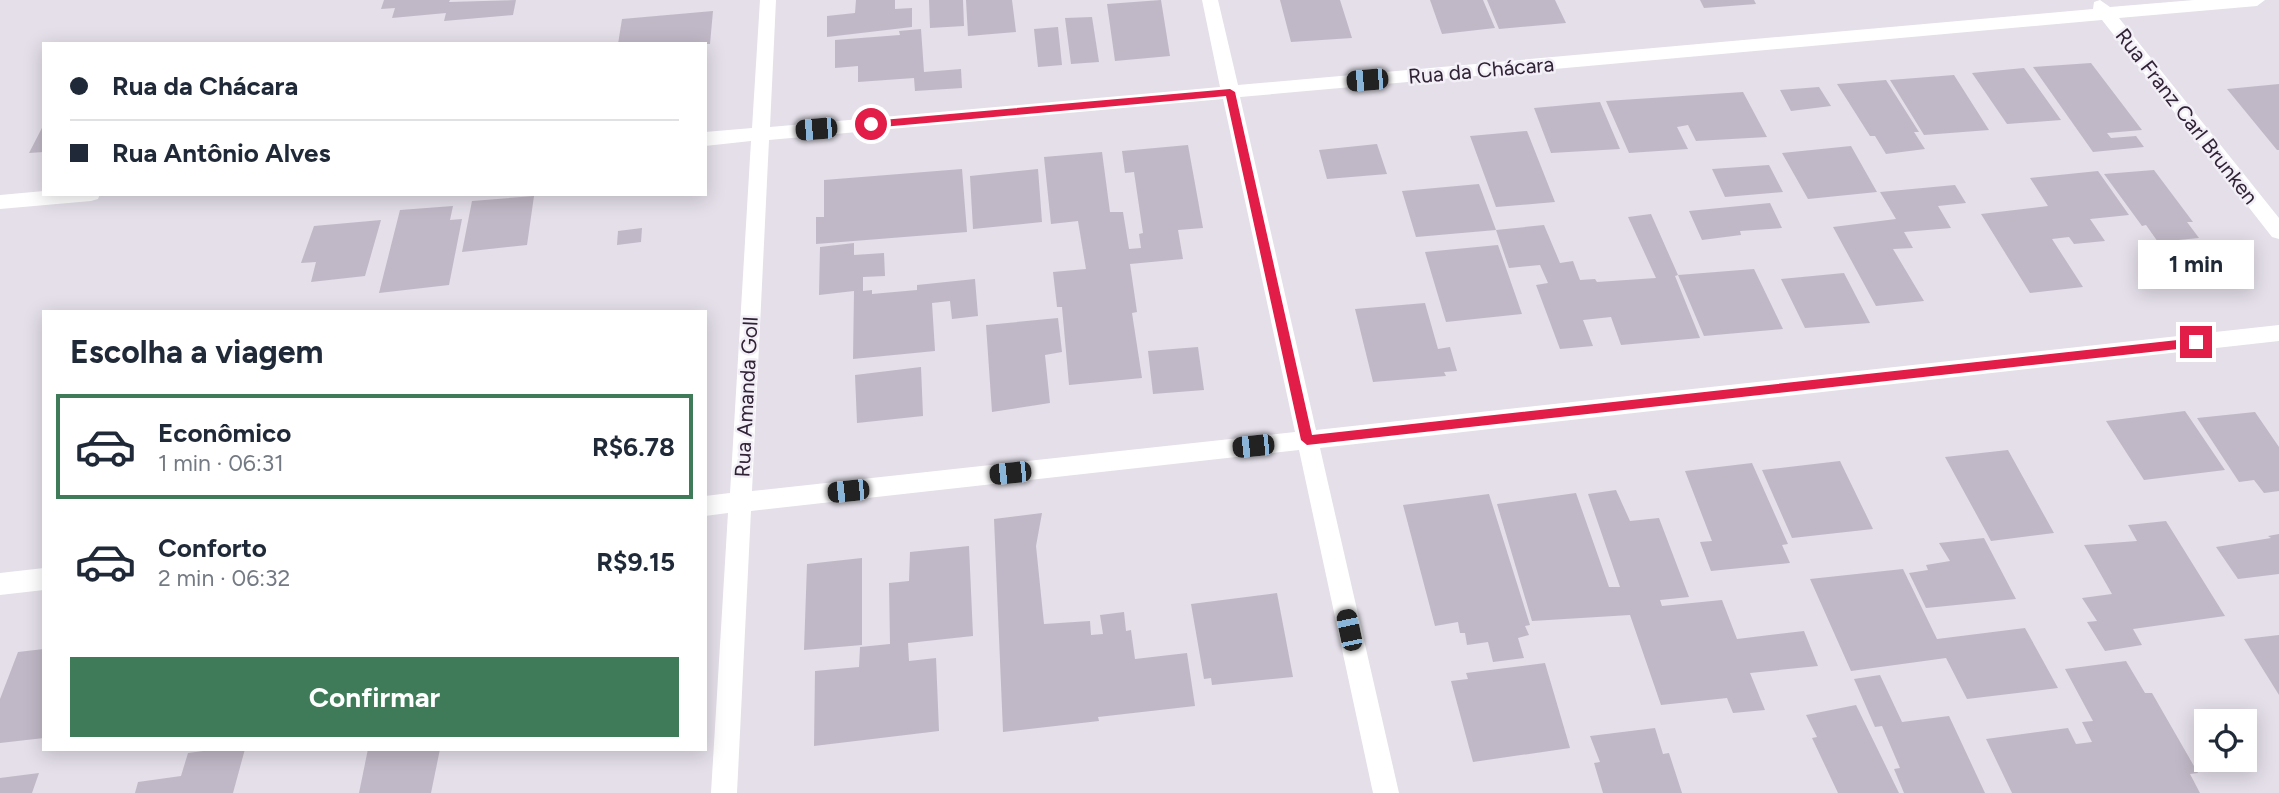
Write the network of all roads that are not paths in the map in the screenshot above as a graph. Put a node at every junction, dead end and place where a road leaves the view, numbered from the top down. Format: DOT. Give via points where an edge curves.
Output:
graph roads {
  1 [pos="768,0"];
  2 [pos="1210,0"];
  3 [pos="2257,0"];
  4 [pos="2101,7"];
  5 [pos="1230,92"];
  6 [pos="761,134"];
  7 [pos="707,139"];
  8 [pos="68,196"];
  9 [pos="0,202"];
  10 [pos="2279,232"];
  11 [pos="2279,333"];
  12 [pos="1307,440"];
  13 [pos="740,502"];
  14 [pos="707,506"];
  15 [pos="42,579"];
  16 [pos="0,584"];
  17 [pos="724,793"];
  18 [pos="1386,793"];
  1 -- 6 [label="street, Rua Amanda Goll"];
  2 -- 5 [label="street"];
  3 -- 4 [label="street, Rua da Chácara"];
  4 -- 5 [label="street, Rua da Chácara"];
  4 -- 10 [label="street, Rua Franz Carl Brunken"];
  5 -- 6 [label="street, Rua da Chácara"];
  5 -- 12 [label="street"];
  6 -- 7 [label="street, Rua da Chácara"];
  6 -- 13 [label="street, Rua Amanda Goll"];
  8 -- 9 [label="street"];
  11 -- 12 [label="street"];
  12 -- 13 [label="street"];
  12 -- 18 [label="street"];
  13 -- 14 [label="street"];
  13 -- 17 [label="street, Rua Amanda Goll"];
  15 -- 16 [label="street"];
}
